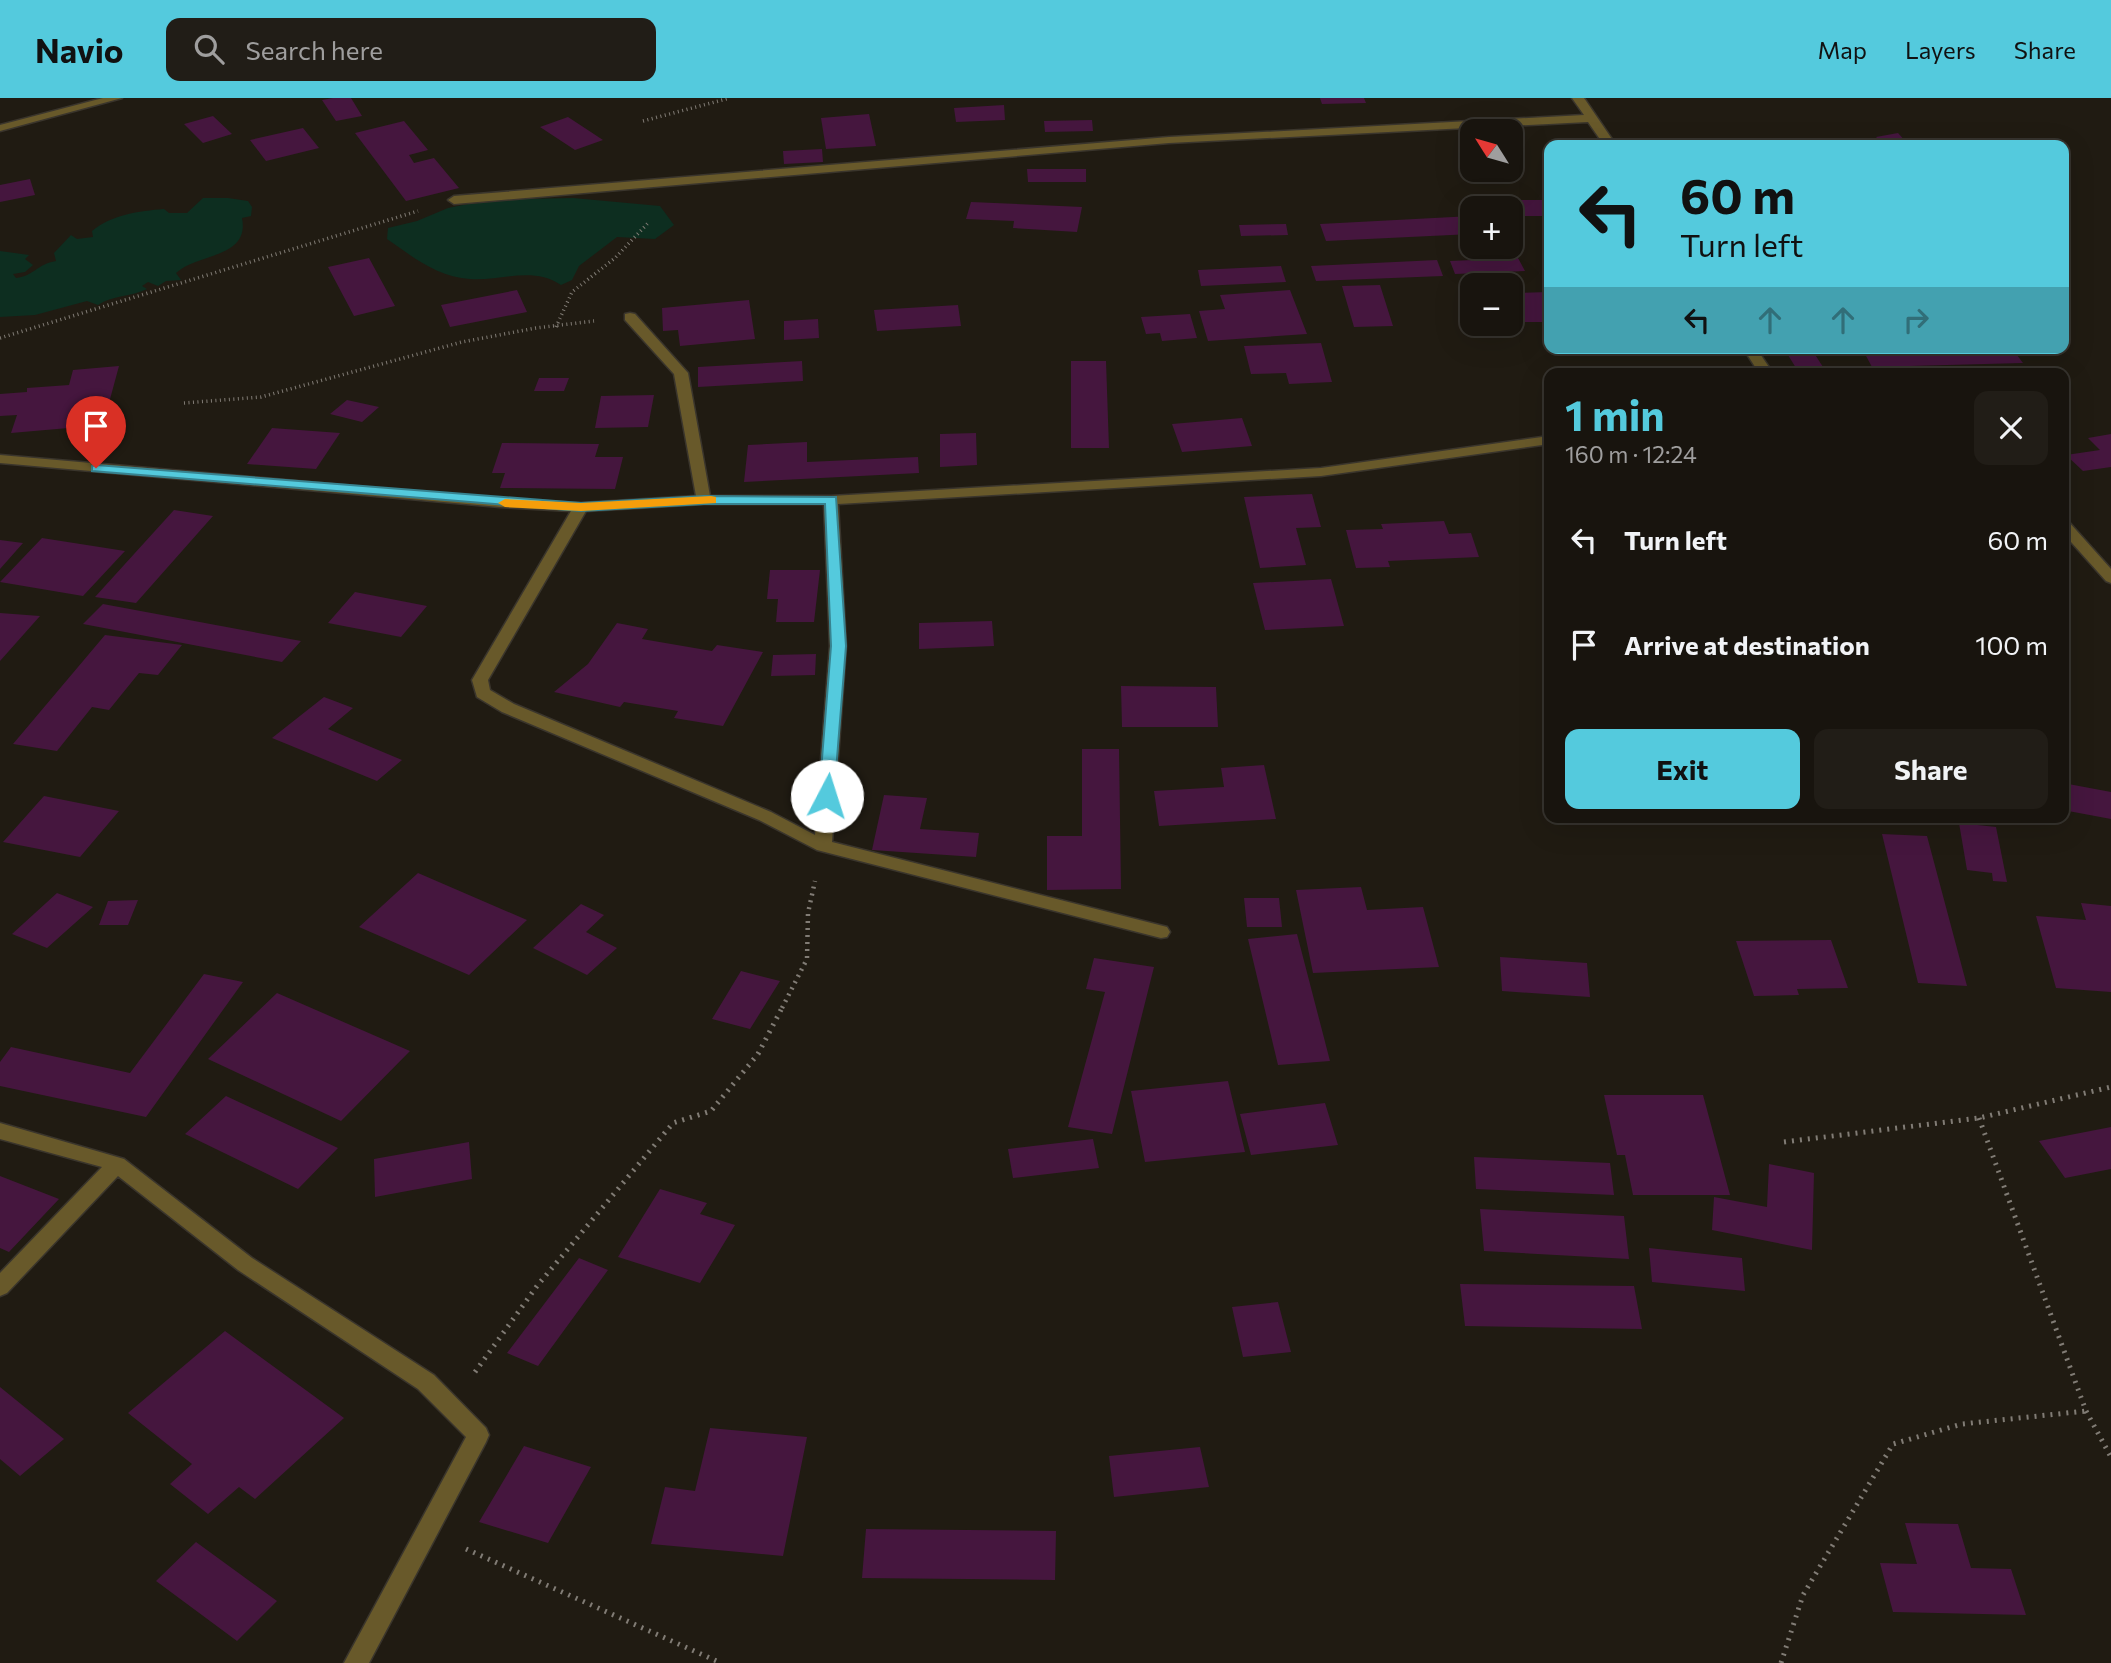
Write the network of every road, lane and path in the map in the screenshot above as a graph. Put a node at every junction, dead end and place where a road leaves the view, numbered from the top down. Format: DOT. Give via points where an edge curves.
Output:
graph roads {
  1 [pos="116,98"];
  2 [pos="730,98"];
  3 [pos="1578,98"];
  4 [pos="1591,118"];
  5 [pos="643,121"];
  6 [pos="0,128"];
  7 [pos="1606,140"];
  8 [pos="454,200"];
  9 [pos="651,220"];
  10 [pos="630,317"];
  11 [pos="556,327"];
  12 [pos="0,338"];
  13 [pos="184,403"];
  14 [pos="1544,441"];
  15 [pos="0,459"];
  16 [pos="704,500"];
  17 [pos="831,500"];
  18 [pos="581,507"];
  19 [pos="2069,531"];
  20 [pos="2111,578"];
  21 [pos="823,846"];
  22 [pos="1161,932"];
  23 [pos="2111,1087"];
  24 [pos="1979,1118"];
  25 [pos="0,1131"];
  26 [pos="1784,1142"];
  27 [pos="117,1164"];
  28 [pos="0,1287"];
  29 [pos="450,1407"];
  30 [pos="2085,1411"];
  31 [pos="2111,1457"];
  32 [pos="427,1532"];
  33 [pos="356,1663"];
  34 [pos="721,1663"];
  35 [pos="1781,1663"];
  1 -- 6 [label="street"];
  2 -- 5 [label="path"];
  3 -- 4 [label="street"];
  4 -- 7 [label="street"];
  4 -- 8 [label="street" via="1169,140"];
  8 -- 12 [label="path"];
  9 -- 11 [label="path" via="616,257 569,293"];
  10 -- 11 [label="path"];
  10 -- 16 [label="street" via="681,373"];
  11 -- 13 [label="path" via="462,342 261,397"];
  14 -- 17 [label="street" via="1321,472"];
  15 -- 18 [label="street"];
  16 -- 17 [label="street"];
  16 -- 18 [label="street"];
  17 -- 21 [label="street" via="838,646"];
  18 -- 21 [label="street" via="480,680 483,693 765,816"];
  19 -- 20 [label="street"];
  21 -- 22 [label="street"];
  21 -- 29 [label="path" via="808,913 807,959 758,1054 712,1111 673,1123 537,1286"];
  23 -- 24 [label="path"];
  24 -- 26 [label="path"];
  24 -- 30 [label="path"];
  25 -- 27 [label="street"];
  27 -- 28 [label="street"];
  27 -- 29 [label="street" via="245,1264 426,1382"];
  29 -- 32 [label="street" via="478,1435"];
  30 -- 31 [label="path"];
  30 -- 35 [label="path" via="1962,1424 1893,1444 1803,1595"];
  32 -- 33 [label="street"];
  32 -- 34 [label="path"];
}
